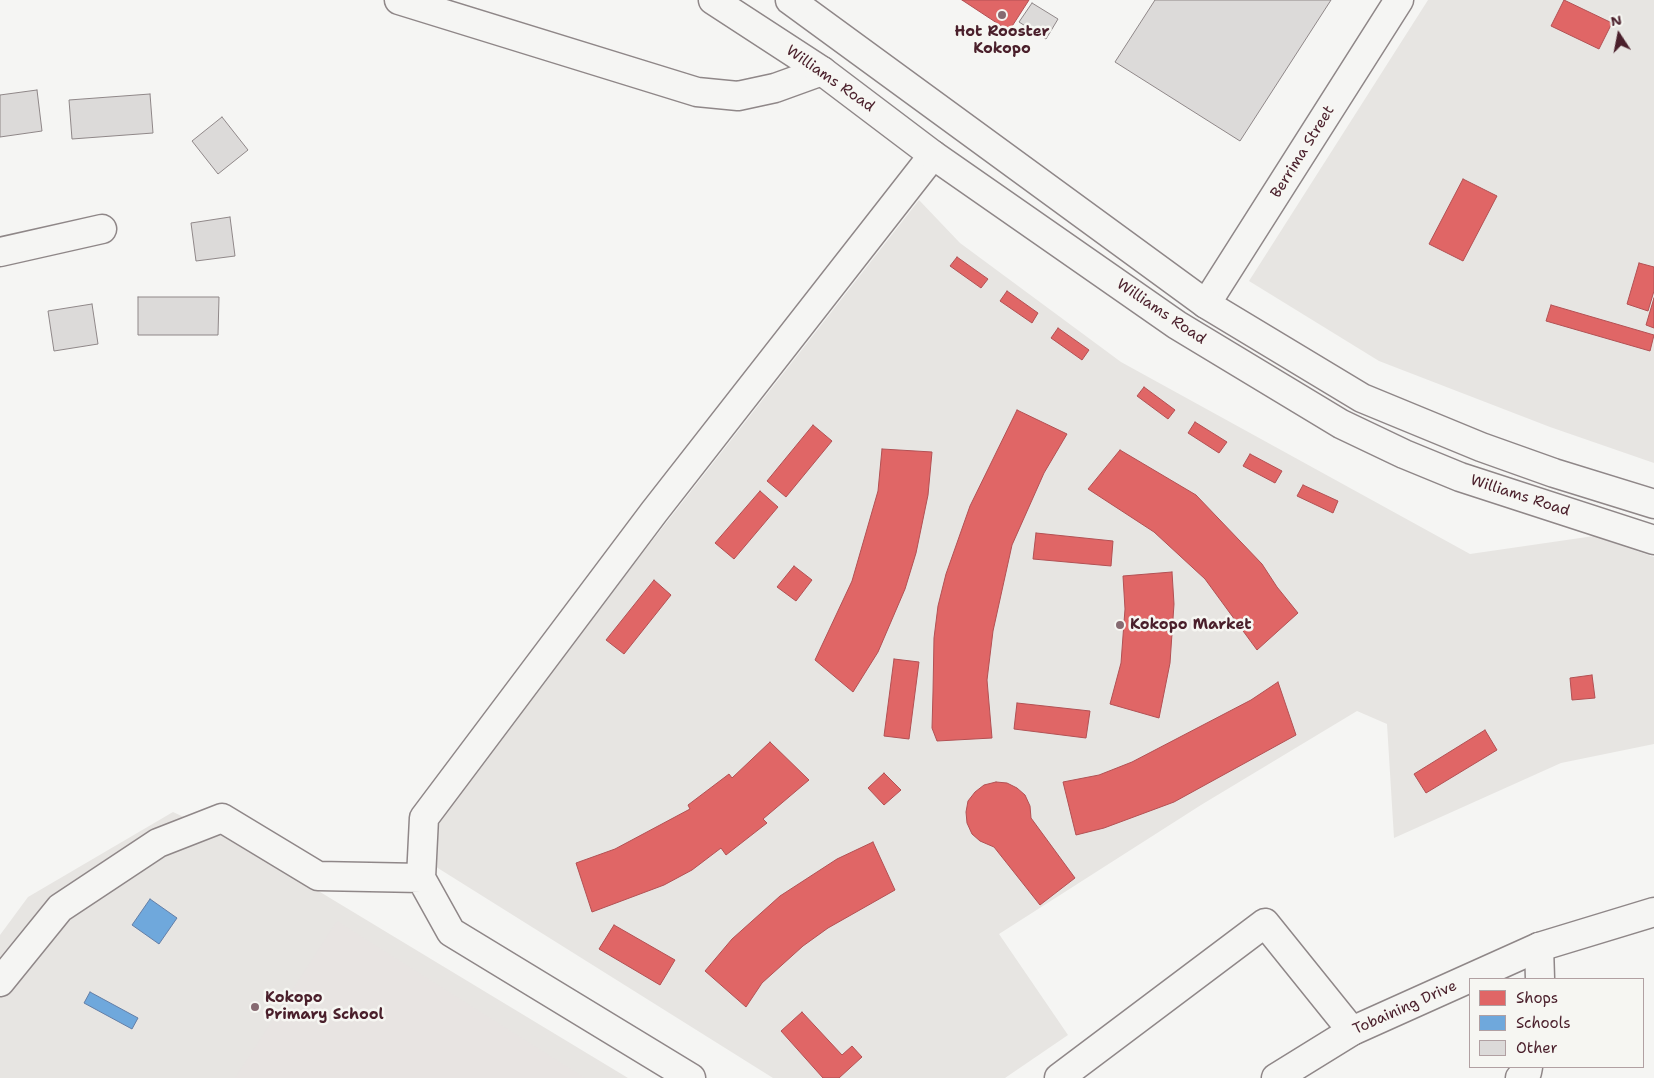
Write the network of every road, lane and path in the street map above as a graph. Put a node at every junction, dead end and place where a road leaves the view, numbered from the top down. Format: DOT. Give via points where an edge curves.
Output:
graph roads {
  1 [pos="399,0"];
  2 [pos="713,0"];
  3 [pos="790,0"];
  4 [pos="1399,0"];
  5 [pos="822,71"];
  6 [pos="933,155"];
  7 [pos="102,229"];
  8 [pos="0,252"];
  9 [pos="1206,304"];
  10 [pos="1654,504"];
  11 [pos="1654,540"];
  12 [pos="421,878"];
  13 [pos="1654,912"];
  14 [pos="1539,947"];
  15 [pos="1469,978"];
  16 [pos="1470,978"];
  17 [pos="1540,978"];
  18 [pos="0,982"];
  19 [pos="1352,1031"];
  20 [pos="1528,1068"];
  21 [pos="691,1078"];
  22 [pos="1059,1078"];
  23 [pos="1276,1078"];
  24 [pos="1520,1078"];
  1 -- 5 [label="street" via="697,92 738,96 775,88"];
  2 -- 5 [label="street, Williams Road"];
  3 -- 9 [label="street"];
  4 -- 9 [label="street, Berrima Street"];
  5 -- 6 [label="street, Williams Road"];
  6 -- 11 [label="street, Williams Road" via="1176,325 1341,424 1460,477"];
  6 -- 12 [label="street" via="654,512 424,818"];
  7 -- 8 [label="street"];
  9 -- 10 [label="street" via="1362,398 1481,448"];
  12 -- 18 [label="street" via="318,876 222,818 158,843 60,908"];
  12 -- 21 [label="street" via="451,932"];
  13 -- 14 [label="street, Tobaining Drive"];
  14 -- 16 [label="street, Tobaining Drive"];
  14 -- 17 [label="street"];
  15 -- 19 [label="street, Tobaining Drive"];
  19 -- 22 [label="street" via="1265,923"];
  19 -- 23 [label="street, Tobaining Drive"];
  20 -- 24 [label="street"];
}
